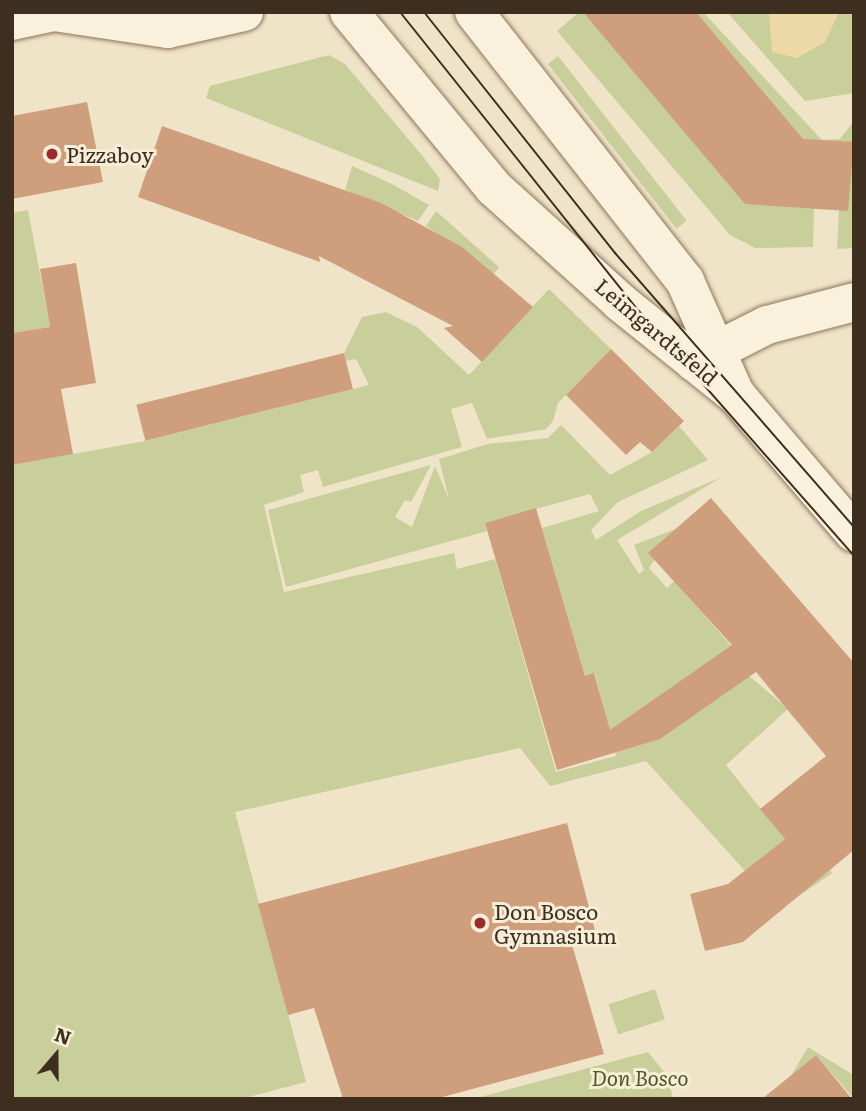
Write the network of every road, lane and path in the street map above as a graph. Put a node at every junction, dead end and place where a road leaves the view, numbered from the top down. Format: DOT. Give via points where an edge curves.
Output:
graph roads {
  1 [pos="54,12"];
  2 [pos="244,12"];
  3 [pos="349,12"];
  4 [pos="474,12"];
  5 [pos="12,21"];
  6 [pos="854,302"];
  7 [pos="705,355"];
  8 [pos="854,533"];
  1 -- 2 [label="main road" via="168,29"];
  1 -- 5 [label="main road"];
  3 -- 7 [label="main road, Leimgardtsfeld" via="494,188"];
  4 -- 7 [label="main road, Leimgardtsfeld" via="679,272"];
  6 -- 7 [label="main road" via="785,318"];
  7 -- 8 [label="main road, Leimgardtsfeld"];
}
